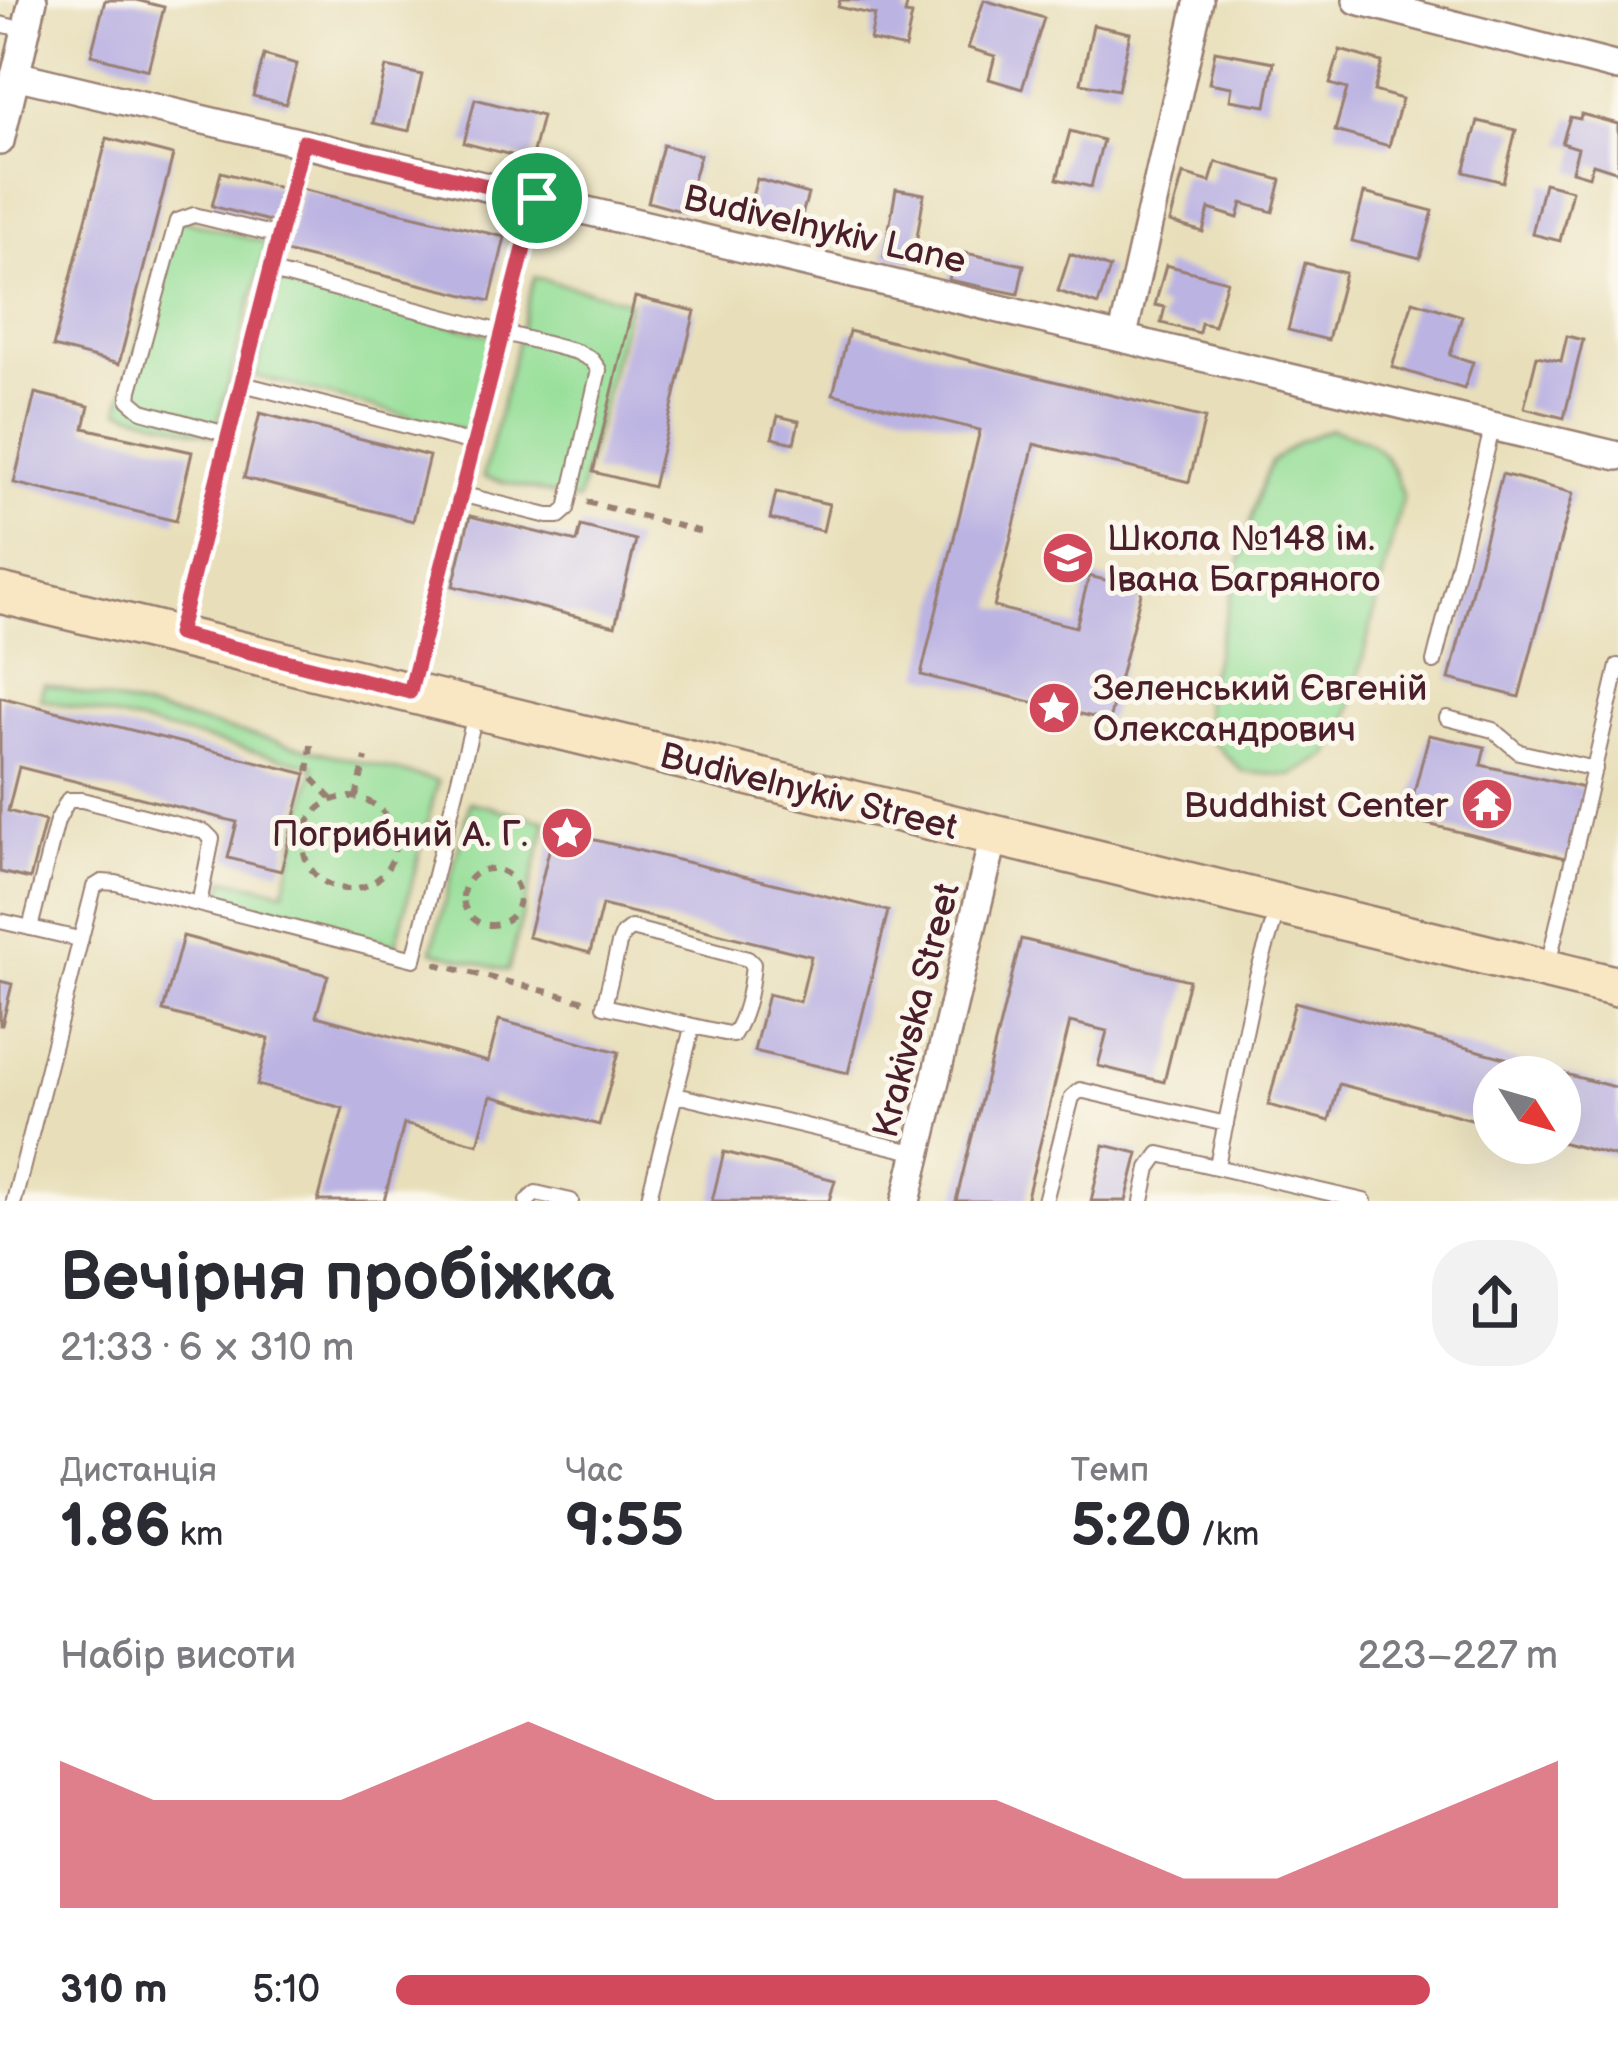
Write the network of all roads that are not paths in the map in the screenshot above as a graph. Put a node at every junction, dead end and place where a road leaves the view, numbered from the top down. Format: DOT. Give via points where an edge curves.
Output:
graph roads {
  1 [pos="33,0"];
  2 [pos="1199,0"];
  3 [pos="1357,0"];
  4 [pos="13,27"];
  5 [pos="1618,68"];
  6 [pos="15,75"];
  7 [pos="0,141"];
  8 [pos="303,142"];
  9 [pos="280,236"];
  10 [pos="272,272"];
  11 [pos="509,304"];
  12 [pos="502,332"];
  13 [pos="1123,335"];
  14 [pos="243,384"];
  15 [pos="1493,425"];
  16 [pos="230,434"];
  17 [pos="473,443"];
  18 [pos="1618,456"];
  19 [pos="460,494"];
  20 [pos="0,593"];
  21 [pos="178,634"];
  22 [pos="1434,662"];
  23 [pos="1618,666"];
  24 [pos="410,692"];
  25 [pos="476,708"];
  26 [pos="1447,718"];
  27 [pos="1612,719"];
  28 [pos="1595,769"];
  29 [pos="994,836"];
  30 [pos="199,904"];
  31 [pos="1280,904"];
  32 [pos="0,921"];
  33 [pos="30,928"];
  34 [pos="79,939"];
  35 [pos="1547,969"];
  36 [pos="1618,987"];
  37 [pos="692,1028"];
  38 [pos="676,1095"];
  39 [pos="1226,1124"];
  40 [pos="918,1153"];
  41 [pos="1216,1165"];
  42 [pos="14,1201"];
  43 [pos="527,1201"];
  44 [pos="572,1201"];
  45 [pos="648,1201"];
  46 [pos="906,1201"];
  47 [pos="1045,1201"];
  48 [pos="1142,1201"];
  49 [pos="1364,1201"];
  1 -- 4 [label="street"];
  2 -- 13 [label="street"];
  3 -- 5 [label="street"];
  4 -- 6 [label="street"];
  6 -- 7 [label="street"];
  6 -- 8 [label="street, Budivelnykiv Lane"];
  8 -- 9 [label="lane"];
  8 -- 13 [label="street, Budivelnykiv Lane"];
  9 -- 10 [label="lane"];
  9 -- 16 [label="lane" via="194,215 177,221 130,390 142,411"];
  10 -- 12 [label="lane"];
  10 -- 14 [label="lane"];
  11 -- 12 [label="lane"];
  12 -- 17 [label="lane"];
  12 -- 19 [label="lane" via="577,352 599,370 572,498 559,516"];
  13 -- 15 [label="street, Budivelnykiv Lane"];
  14 -- 16 [label="lane"];
  14 -- 17 [label="lane"];
  15 -- 18 [label="street, Budivelnykiv Lane"];
  15 -- 22 [label="lane"];
  16 -- 21 [label="lane"];
  17 -- 19 [label="lane"];
  19 -- 24 [label="lane"];
  20 -- 21 [label="main road, Budivelnykiv Street"];
  21 -- 24 [label="main road, Budivelnykiv Street"];
  23 -- 27 [label="lane"];
  24 -- 25 [label="main road, Budivelnykiv Street"];
  25 -- 29 [label="main road, Budivelnykiv Street"];
  25 -- 30 [label="lane" via="414,959"];
  26 -- 28 [label="lane" via="1493,730 1514,750"];
  27 -- 28 [label="lane"];
  28 -- 35 [label="lane"];
  29 -- 31 [label="main road, Budivelnykiv Street"];
  29 -- 40 [label="street, Krakivska Street"];
  30 -- 33 [label="lane" via="212,838 205,832 68,800"];
  30 -- 34 [label="lane" via="102,882 89,897"];
  31 -- 35 [label="main road, Budivelnykiv Street"];
  31 -- 39 [label="lane"];
  32 -- 33 [label="lane"];
  33 -- 34 [label="lane"];
  34 -- 42 [label="lane"];
  35 -- 36 [label="main road, Budivelnykiv Street"];
  37 -- 37 [label="lane" via="726,1035 737,1029 753,964 631,928 622,934 604,1006"];
  37 -- 38 [label="lane"];
  38 -- 40 [label="lane"];
  38 -- 45 [label="lane"];
  39 -- 41 [label="lane"];
  39 -- 47 [label="lane" via="1080,1090"];
  40 -- 46 [label="street, Krakivska Street"];
  41 -- 48 [label="lane" via="1160,1154"];
  41 -- 49 [label="lane"];
  43 -- 44 [label="lane" via="536,1193"];
}
